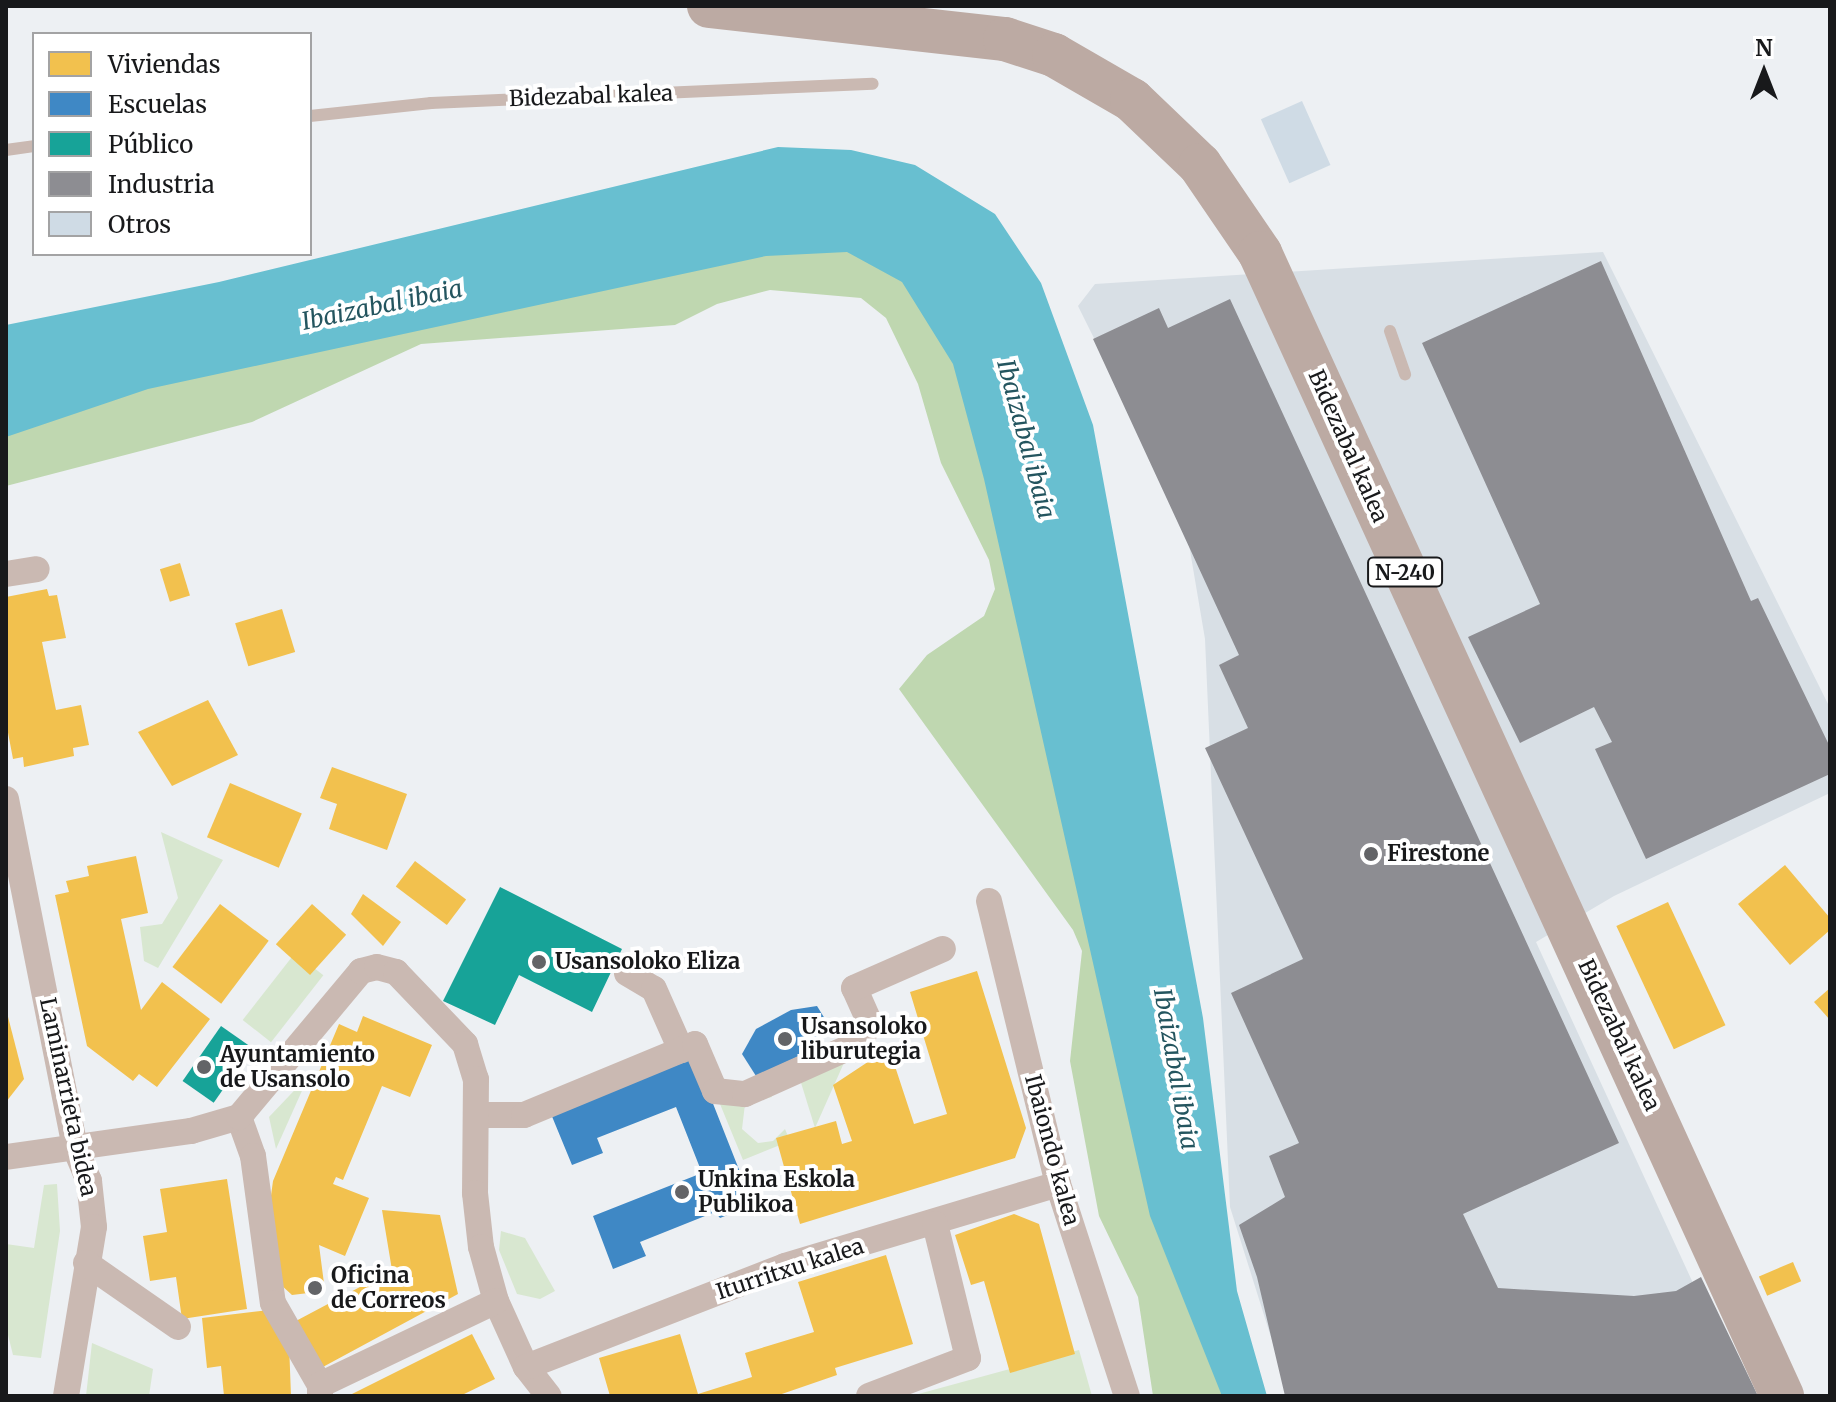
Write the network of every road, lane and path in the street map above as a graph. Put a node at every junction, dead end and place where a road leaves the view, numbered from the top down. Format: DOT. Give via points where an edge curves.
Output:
graph roads {
  1 [pos="709,6"];
  2 [pos="873,84"];
  3 [pos="312,116"];
  4 [pos="32,146"];
  5 [pos="6,150"];
  6 [pos="1390,331"];
  7 [pos="1405,374"];
  8 [pos="37,569"];
  9 [pos="6,574"];
  10 [pos="6,799"];
  11 [pos="989,901"];
  12 [pos="943,949"];
  13 [pos="627,973"];
  14 [pos="688,1047"];
  15 [pos="476,1115"];
  16 [pos="239,1117"];
  17 [pos="75,1148"];
  18 [pos="6,1157"];
  19 [pos="1058,1184"];
  20 [pos="935,1224"];
  21 [pos="86,1263"];
  22 [pos="496,1301"];
  23 [pos="178,1327"];
  24 [pos="526,1367"];
  25 [pos="320,1391"];
  26 [pos="66,1396"];
  27 [pos="549,1396"];
  28 [pos="869,1396"];
  29 [pos="1127,1396"];
  30 [pos="1782,1396"];
  1 -- 30 [label="highway, Bidezabal kalea / N-240" via="1005,39 1054,55 1132,100 1200,165 1260,253"];
  2 -- 3 [label="lane, Bidezabal kalea" via="431,103"];
  4 -- 5 [label="lane"];
  6 -- 7 [label="lane"];
  8 -- 9 [label="street"];
  10 -- 17 [label="street, Laminarrieta bidea"];
  11 -- 19 [label="street, Ibaiondo kalea"];
  12 -- 14 [label="street" via="854,988 869,1021 861,1042 745,1094 715,1091"];
  13 -- 14 [label="street" via="654,989"];
  14 -- 15 [label="street" via="524,1115"];
  15 -- 16 [label="street" via="476,1079 465,1044 396,972 377,967 361,971"];
  15 -- 22 [label="street" via="475,1193"];
  16 -- 17 [label="street" via="191,1131"];
  16 -- 25 [label="street" via="253,1156 273,1303"];
  17 -- 18 [label="street"];
  17 -- 21 [label="street, Laminarrieta bidea" via="89,1181 94,1227"];
  19 -- 20 [label="street, Iturritxu kalea"];
  19 -- 29 [label="street, Ibaiondo kalea"];
  20 -- 24 [label="street, Iturritxu kalea" via="785,1266"];
  20 -- 28 [label="street" via="968,1358"];
  21 -- 23 [label="street"];
  21 -- 26 [label="street, Laminarrieta bidea"];
  22 -- 24 [label="street"];
  22 -- 25 [label="street"];
  24 -- 27 [label="street"];
}
